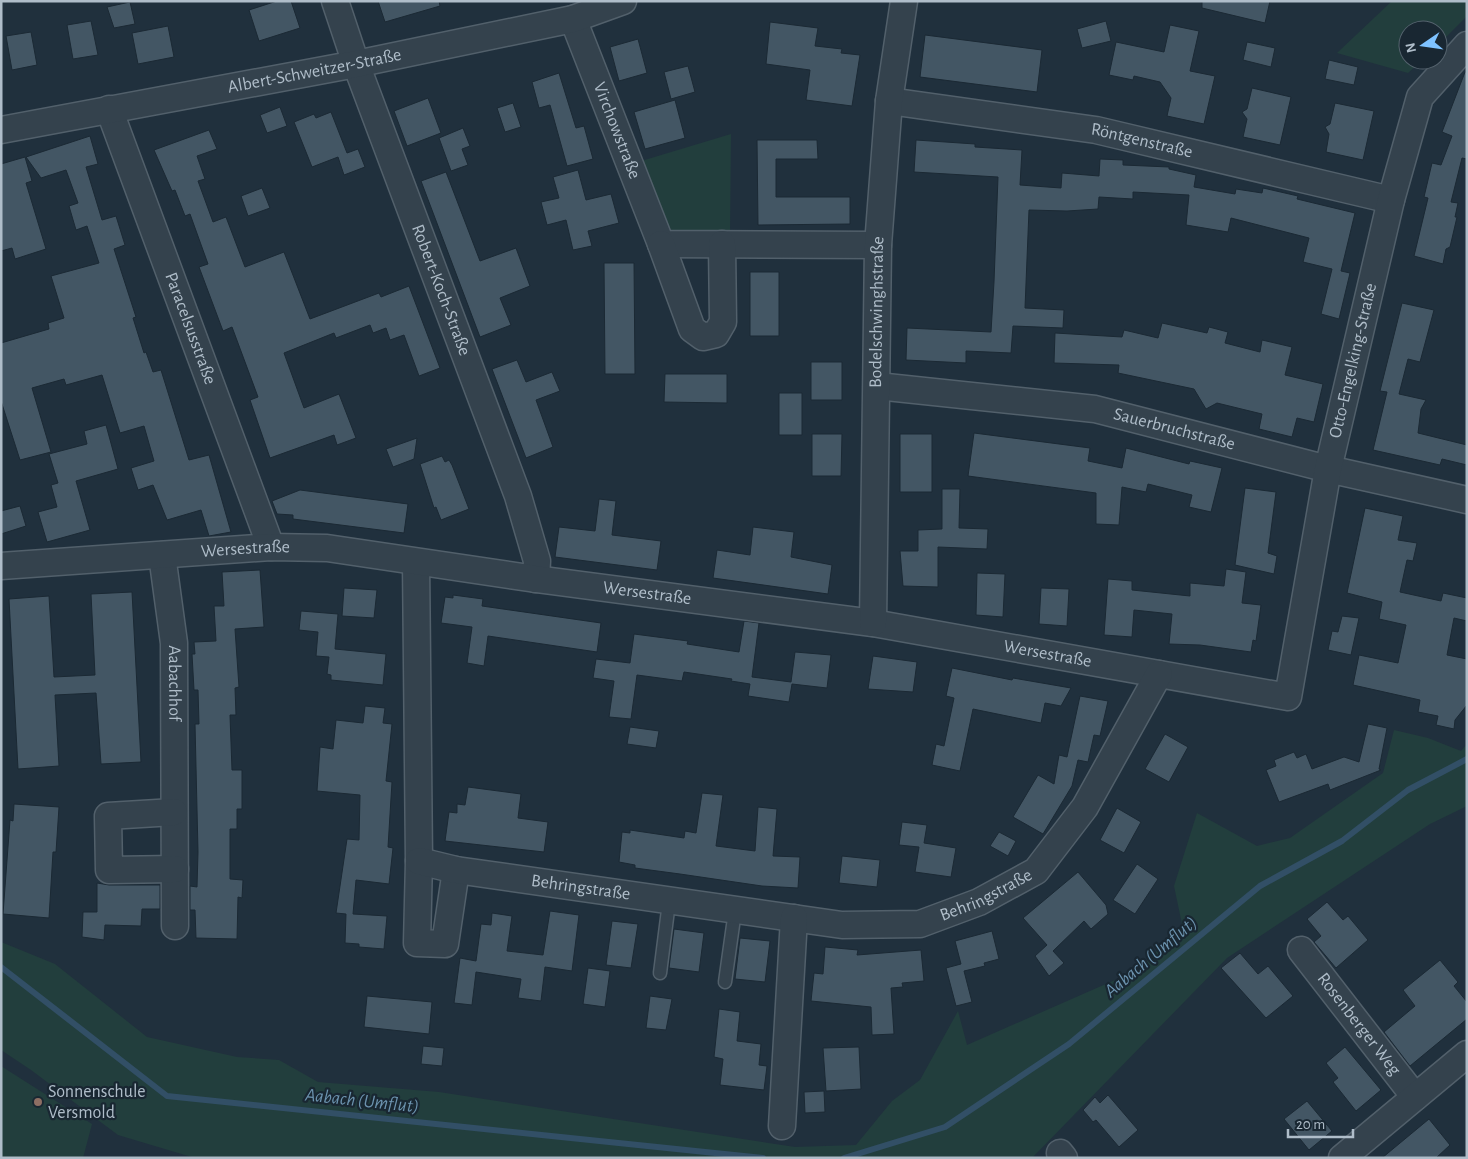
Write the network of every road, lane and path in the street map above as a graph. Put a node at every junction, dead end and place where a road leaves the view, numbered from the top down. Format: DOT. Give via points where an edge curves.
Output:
graph roads {
  1 [pos="335,1"];
  2 [pos="623,1"];
  3 [pos="904,1"];
  4 [pos="572,19"];
  5 [pos="1467,45"];
  6 [pos="356,64"];
  7 [pos="889,101"];
  8 [pos="109,109"];
  9 [pos="1,130"];
  10 [pos="1391,200"];
  11 [pos="661,244"];
  12 [pos="722,244"];
  13 [pos="878,245"];
  14 [pos="878,386"];
  15 [pos="1328,469"];
  16 [pos="1467,500"];
  17 [pos="271,548"];
  18 [pos="162,555"];
  19 [pos="416,562"];
  20 [pos="1,566"];
  21 [pos="536,579"];
  22 [pos="873,623"];
  23 [pos="1159,674"];
  24 [pos="1288,697"];
  25 [pos="174,812"];
  26 [pos="419,861"];
  27 [pos="175,869"];
  28 [pos="456,870"];
  29 [pos="669,902"];
  30 [pos="735,911"];
  31 [pos="794,918"];
  32 [pos="175,926"];
  33 [pos="1301,950"];
  34 [pos="660,973"];
  35 [pos="726,982"];
  36 [pos="1467,1054"];
  37 [pos="1415,1097"];
  38 [pos="782,1126"];
  39 [pos="1342,1158"];
  1 -- 6 [label="street, Robert-Koch-Straße"];
  2 -- 4 [label="street, Albert-Schweitzer-Straße"];
  3 -- 7 [label="street, Bodelschwinghstraße"];
  4 -- 6 [label="street, Albert-Schweitzer-Straße"];
  4 -- 11 [label="street, Virchowstraße"];
  5 -- 10 [label="street, Otto-Engelking-Straße" via="1420,96"];
  6 -- 8 [label="street, Albert-Schweitzer-Straße"];
  6 -- 21 [label="street, Robert-Koch-Straße" via="518,496 537,561"];
  7 -- 10 [label="street, Röntgenstraße" via="1096,130"];
  7 -- 13 [label="street, Bodelschwinghstraße"];
  8 -- 9 [label="street, Albert-Schweitzer-Straße"];
  8 -- 17 [label="street, Paracelsusstraße"];
  10 -- 15 [label="street, Otto-Engelking-Straße"];
  11 -- 12 [label="street"];
  11 -- 12 [label="street, Virchowstraße" via="692,330 702,337 716,334 723,322"];
  12 -- 13 [label="street"];
  13 -- 14 [label="street, Bodelschwinghstraße"];
  14 -- 15 [label="street, Sauerbruchstraße" via="1095,410"];
  14 -- 22 [label="street, Bodelschwinghstraße"];
  15 -- 16 [label="street, Sauerbruchstraße"];
  15 -- 24 [label="street, Otto-Engelking-Straße"];
  17 -- 18 [label="street, Wersestraße"];
  17 -- 19 [label="street, Wersestraße" via="327,548"];
  18 -- 20 [label="street, Wersestraße"];
  18 -- 25 [label="street, Aabachhof" via="174,642"];
  19 -- 21 [label="street, Wersestraße"];
  19 -- 26 [label="street"];
  21 -- 22 [label="street, Wersestraße"];
  22 -- 23 [label="street, Wersestraße"];
  23 -- 24 [label="street, Wersestraße"];
  23 -- 31 [label="street, Behringstraße" via="1085,807 1036,871 979,902 920,924 842,925"];
  25 -- 27 [label="street, Aabachhof"];
  25 -- 27 [label="street" via="108,816 108,825 109,870"];
  26 -- 28 [label="street, Behringstraße"];
  26 -- 28 [label="street" via="417,943 446,944"];
  27 -- 32 [label="street, Aabachhof"];
  28 -- 29 [label="street, Behringstraße"];
  29 -- 30 [label="street, Behringstraße"];
  29 -- 34 [label="lane"];
  30 -- 31 [label="street, Behringstraße"];
  30 -- 35 [label="lane"];
  31 -- 38 [label="street"];
  33 -- 37 [label="street, Rosenberger Weg"];
  36 -- 37 [label="street"];
  37 -- 39 [label="street"];
}
